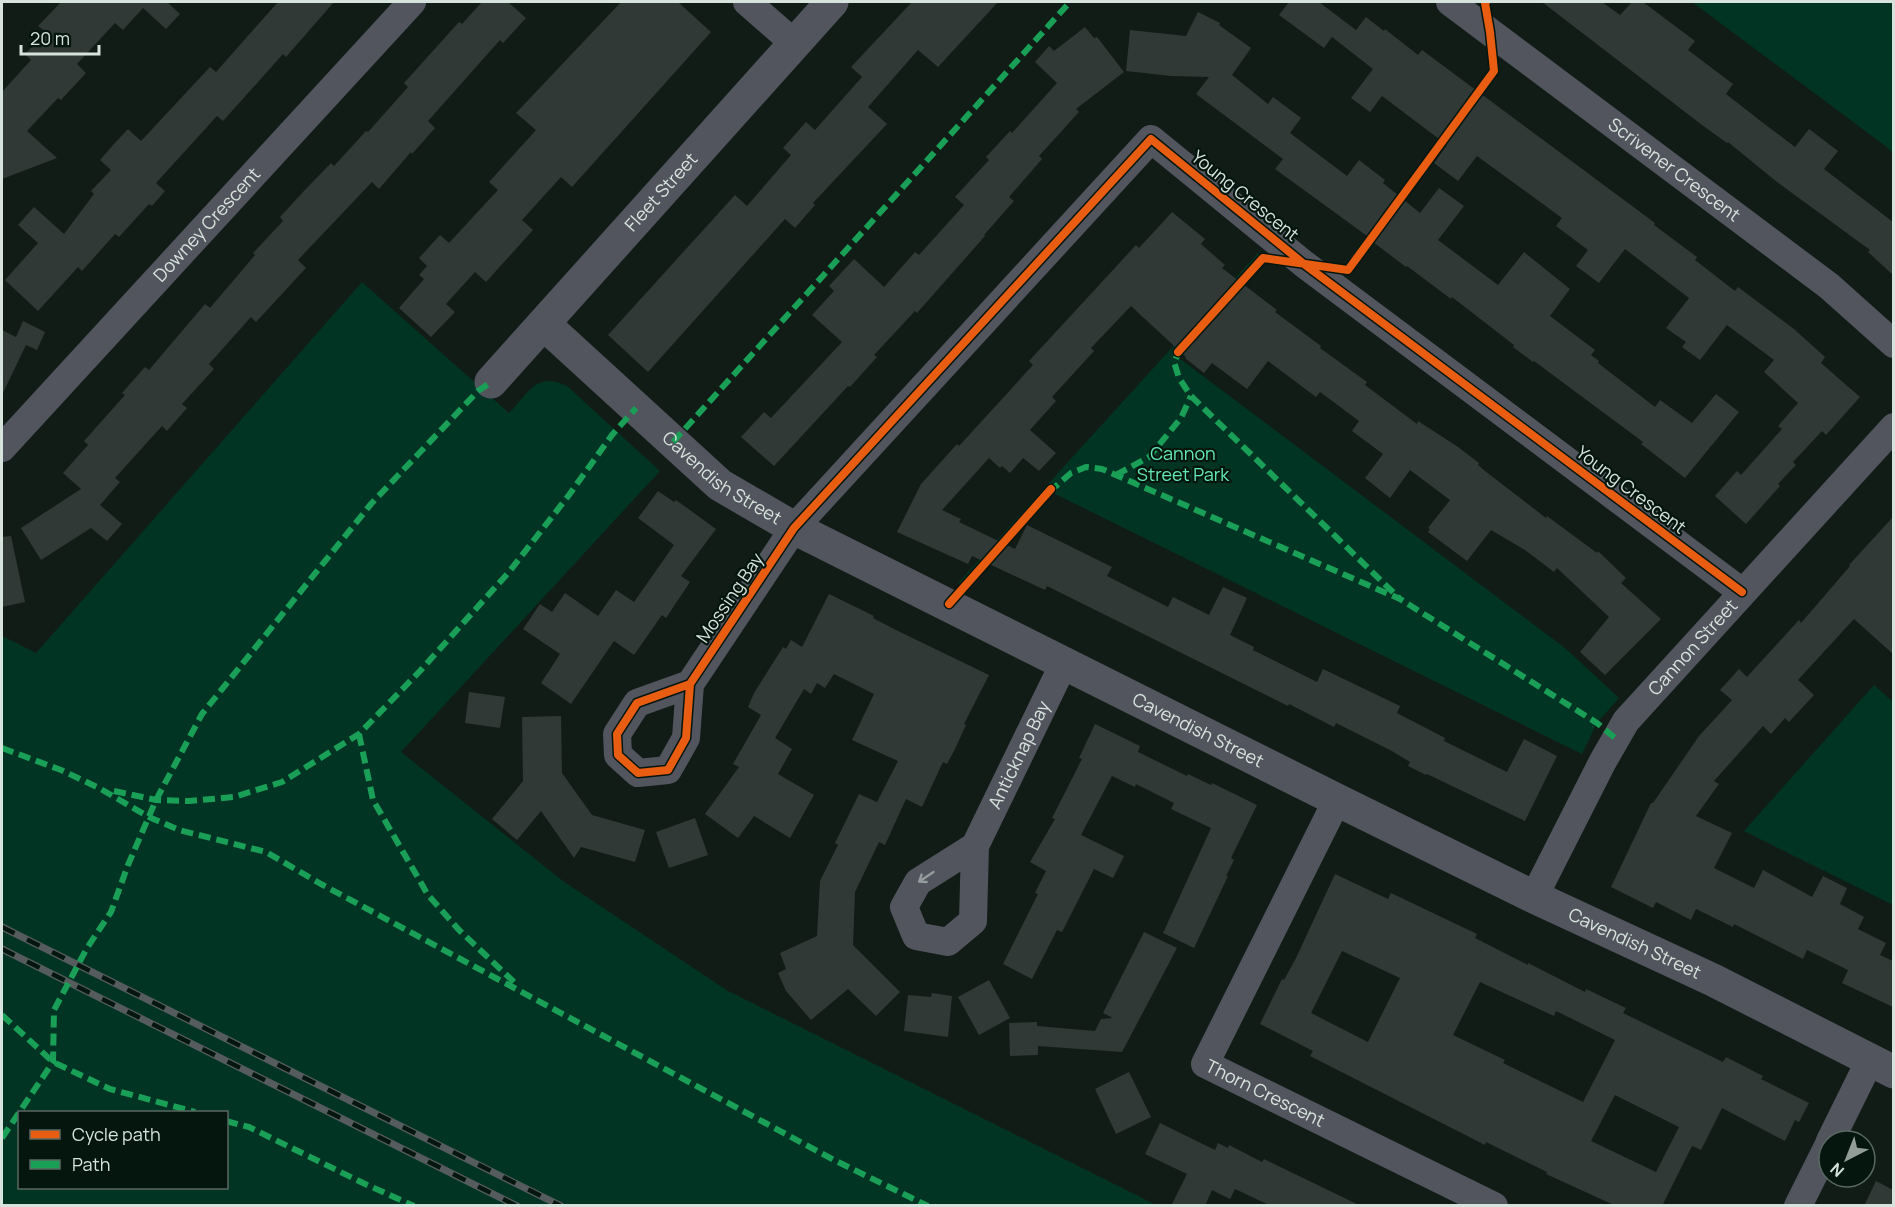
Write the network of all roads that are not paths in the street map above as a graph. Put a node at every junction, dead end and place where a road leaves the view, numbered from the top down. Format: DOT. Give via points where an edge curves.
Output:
graph roads {
  1 [pos="412,2"];
  2 [pos="747,2"];
  3 [pos="832,2"];
  4 [pos="1450,2"];
  5 [pos="794,43"];
  6 [pos="544,324"];
  7 [pos="1893,344"];
  8 [pos="491,382"];
  9 [pos="1893,428"];
  10 [pos="2,448"];
  11 [pos="794,528"];
  12 [pos="1742,592"];
  13 [pos="1064,663"];
  14 [pos="690,684"];
  15 [pos="1337,800"];
  16 [pos="975,846"];
  17 [pos="1534,897"];
  18 [pos="1882,1066"];
  19 [pos="1839,1129"];
  20 [pos="1817,1168"];
  21 [pos="1494,1206"];
  22 [pos="1798,1206"];
  1 -- 10 [label="street, Downey Crescent"];
  2 -- 5 [label="street"];
  3 -- 5 [label="street, Fleet Street"];
  4 -- 7 [label="street, Scrivener Crescent" via="1829,286"];
  5 -- 6 [label="street, Fleet Street"];
  6 -- 8 [label="street, Fleet Street"];
  6 -- 11 [label="street, Cavendish Street" via="720,485"];
  9 -- 12 [label="street, Cannon Street"];
  11 -- 12 [label="street, Young Crescent" via="1151,140 1304,264"];
  11 -- 13 [label="street, Cavendish Street"];
  11 -- 14 [label="street, Mossing Bay"];
  12 -- 17 [label="street, Cannon Street" via="1626,721"];
  13 -- 15 [label="street, Cavendish Street"];
  13 -- 16 [label="street, Anticknap Bay"];
  15 -- 17 [label="street, Cavendish Street"];
  15 -- 21 [label="street, Thorn Crescent" via="1205,1064"];
  17 -- 18 [label="street, Cavendish Street" via="1713,980"];
  18 -- 19 [label="street"];
  20 -- 22 [label="street"];
}
